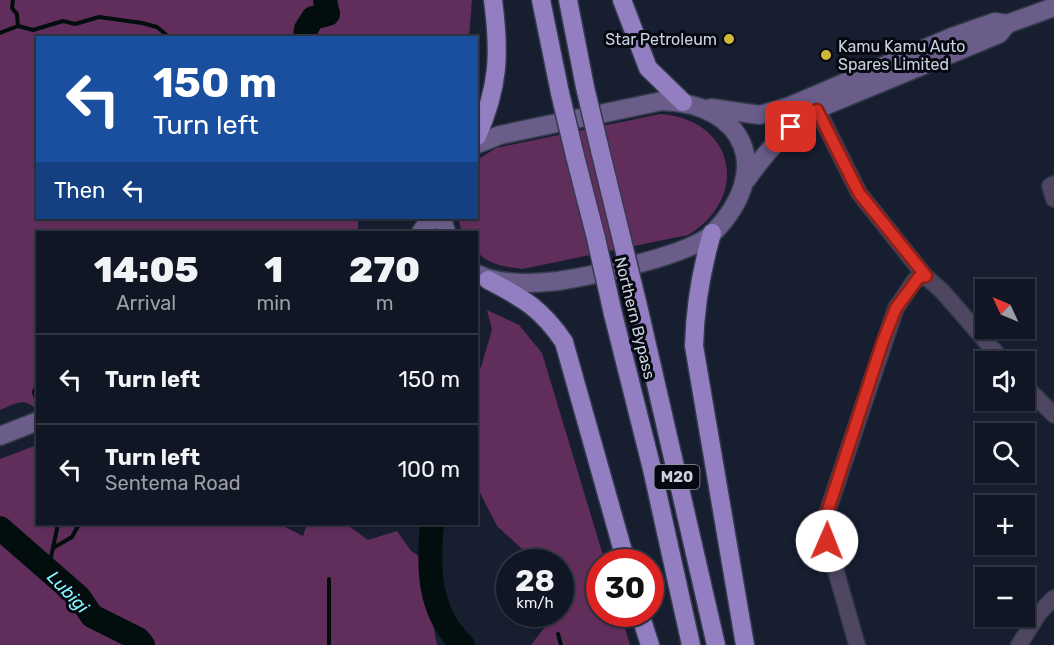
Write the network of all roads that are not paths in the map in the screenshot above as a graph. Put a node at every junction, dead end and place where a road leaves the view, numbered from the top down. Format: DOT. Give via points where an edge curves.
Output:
graph roads {
  1 [pos="493,0"];
  2 [pos="541,0"];
  3 [pos="568,0"];
  4 [pos="622,0"];
  5 [pos="1054,7"];
  6 [pos="1007,24"];
  7 [pos="683,102"];
  8 [pos="701,107"];
  9 [pos="817,110"];
  10 [pos="478,133"];
  11 [pos="478,144"];
  12 [pos="745,181"];
  13 [pos="1054,184"];
  14 [pos="1054,199"];
  15 [pos="712,233"];
  16 [pos="926,276"];
  17 [pos="483,277"];
  18 [pos="994,351"];
  19 [pos="1035,396"];
  20 [pos="1054,415"];
  21 [pos="36,422"];
  22 [pos="0,436"];
  23 [pos="622,549"];
  24 [pos="1054,598"];
  25 [pos="644,627"];
  26 [pos="650,645"];
  27 [pos="691,645"];
  28 [pos="716,645"];
  29 [pos="745,645"];
  30 [pos="856,645"];
  31 [pos="1019,645"];
  1 -- 10 [label="highway" via="496,81"];
  2 -- 27 [label="highway, Northern Bypass / M20, bridge"];
  3 -- 28 [label="highway, Northern Bypass / M20, bridge"];
  4 -- 7 [label="highway" via="648,68"];
  5 -- 6 [label="main road"];
  6 -- 8 [label="main road" via="995,22 952,37 760,115"];
  6 -- 9 [label="main road" via="999,34"];
  7 -- 8 [label="main road"];
  7 -- 11 [label="main road" via="662,101 500,135"];
  8 -- 12 [label="main road" via="717,113 742,144 747,160"];
  9 -- 12 [label="main road" via="775,142"];
  9 -- 16 [label="street" via="859,193"];
  12 -- 15 [label="main road"];
  13 -- 14 [label="street" via="1050,186"];
  15 -- 17 [label="main road" via="687,249 558,281 525,283"];
  15 -- 29 [label="highway" via="694,308 694,345"];
  16 -- 18 [label="street"];
  16 -- 30 [label="street" via="915,280 896,308 827,513 826,536"];
  17 -- 23 [label="highway" via="530,303 548,319 564,342"];
  19 -- 20 [label="street"];
  21 -- 22 [label="main road"];
  24 -- 31 [label="street" via="1039,613"];
  25 -- 26 [label="highway"];
}
